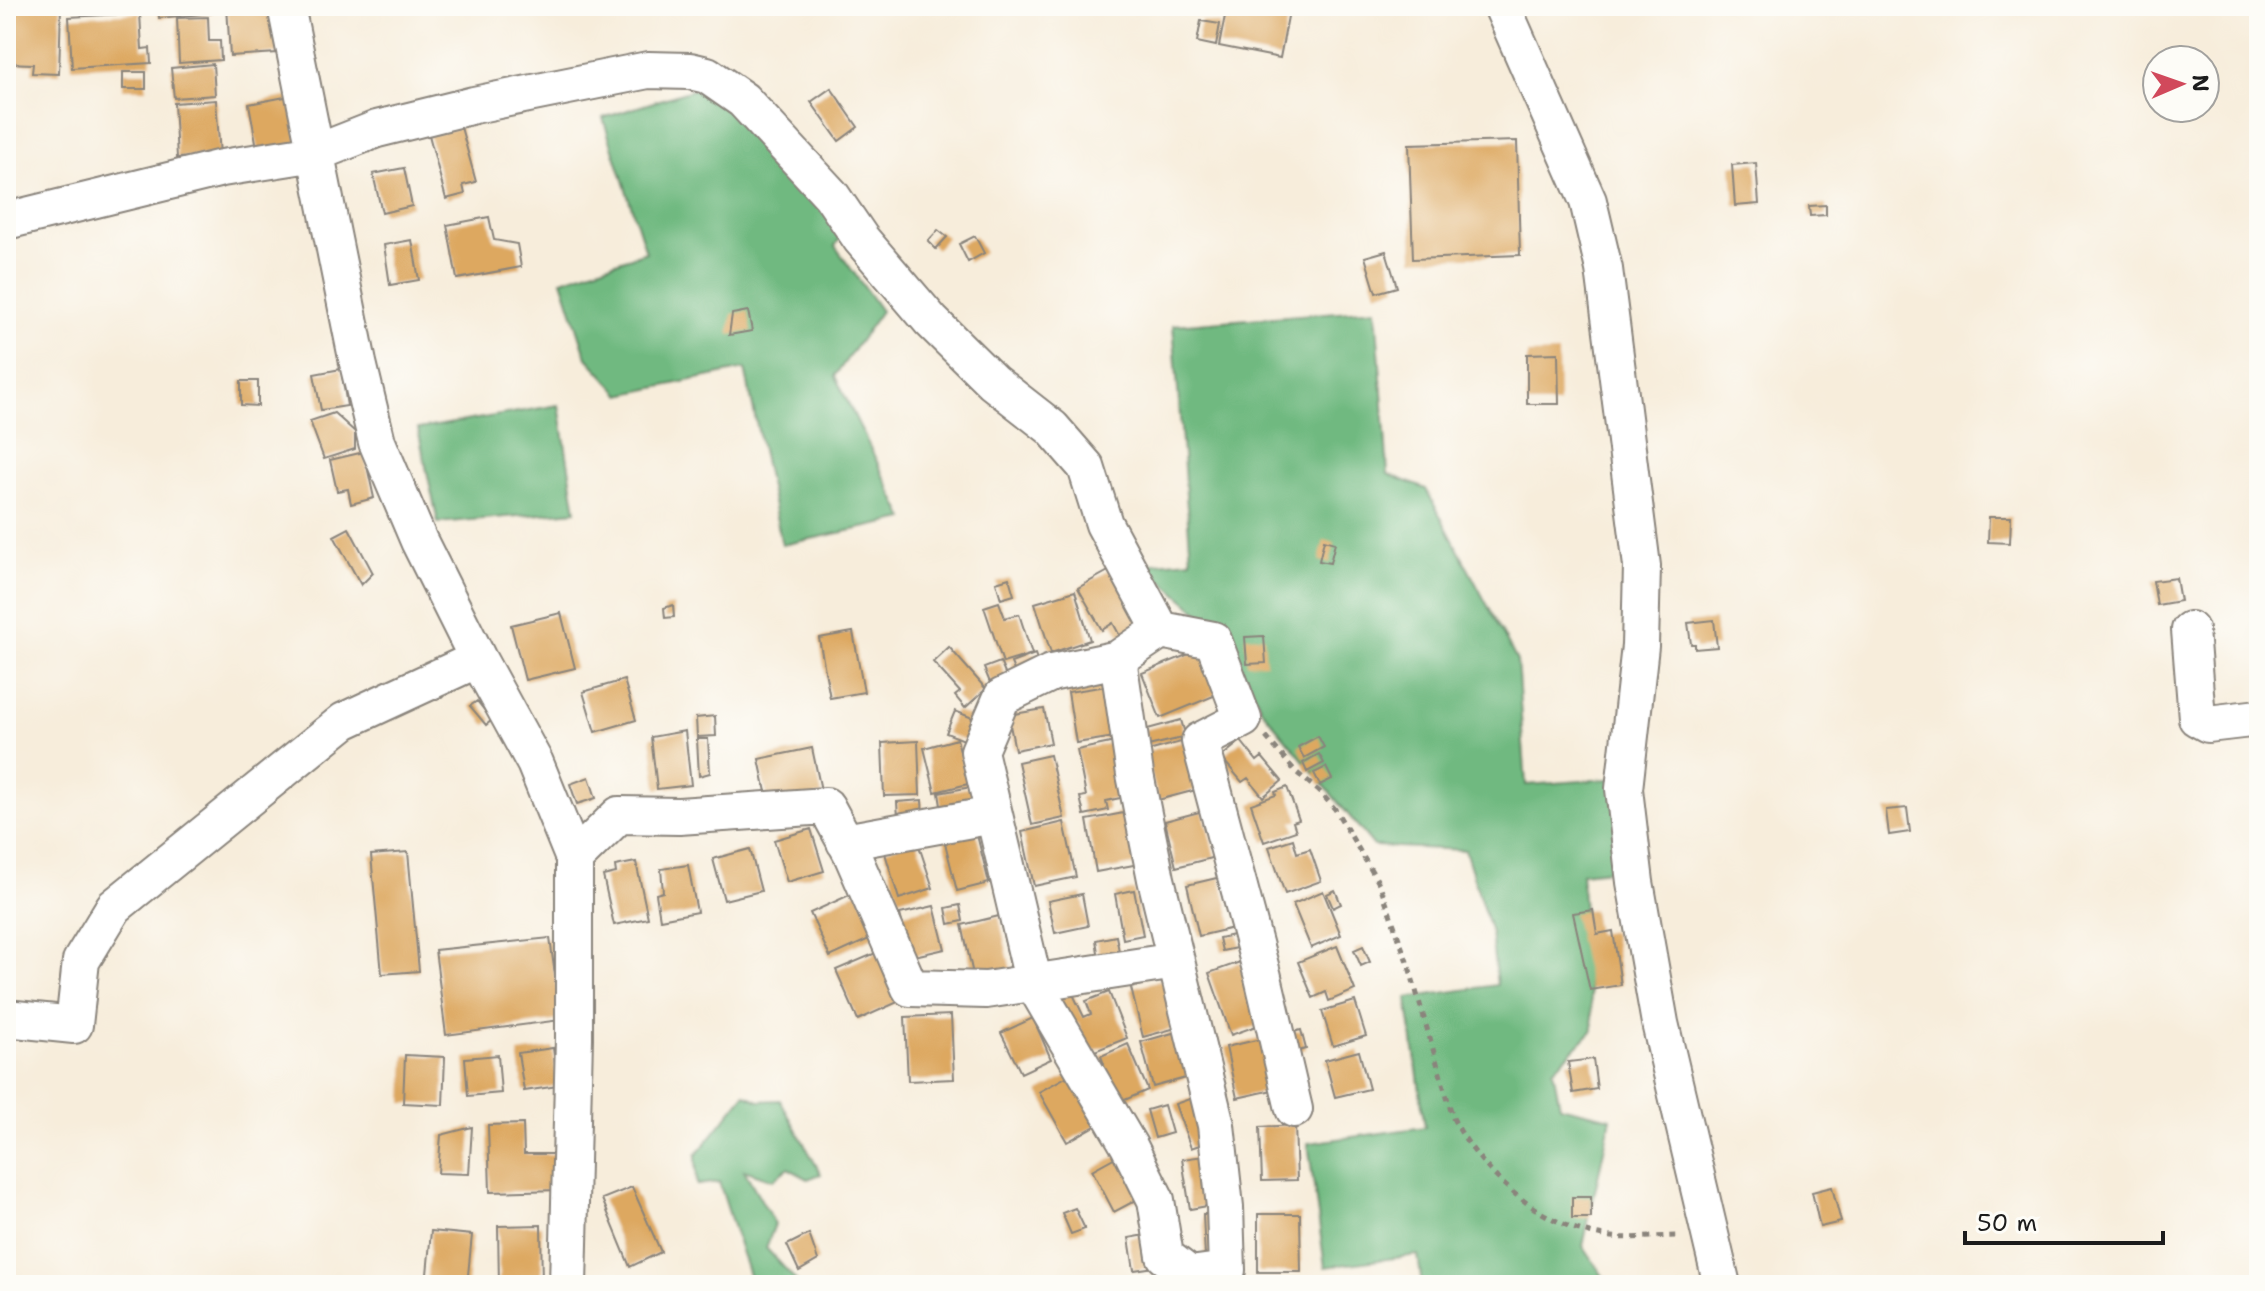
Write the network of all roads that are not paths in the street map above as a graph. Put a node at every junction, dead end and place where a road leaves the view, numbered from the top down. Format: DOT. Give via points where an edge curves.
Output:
graph roads {
  1 [pos="286,6"];
  2 [pos="1502,6"];
  3 [pos="316,153"];
  4 [pos="6,221"];
  5 [pos="1161,630"];
  6 [pos="2190,630"];
  7 [pos="478,659"];
  8 [pos="1118,659"];
  9 [pos="2259,718"];
  10 [pos="993,815"];
  11 [pos="845,842"];
  12 [pos="574,859"];
  13 [pos="1176,961"];
  14 [pos="1034,984"];
  15 [pos="6,1018"];
  16 [pos="1294,1109"];
  17 [pos="1192,1280"];
  18 [pos="568,1285"];
  19 [pos="1722,1285"];
  1 -- 3 [label="street"];
  2 -- 19 [label="street" via="1588,201 1604,269 1642,566 1640,646 1624,789 1660,1023"];
  3 -- 4 [label="street" via="222,168"];
  3 -- 5 [label="street" via="377,129 648,70 707,75 743,100 831,195 931,321 993,382 1052,428 1086,467 1104,524"];
  3 -- 7 [label="street" via="377,442"];
  5 -- 8 [label="street"];
  5 -- 16 [label="street" via="1213,640 1243,719 1200,741"];
  6 -- 9 [label="street" via="2197,718 2208,724"];
  7 -- 12 [label="street" via="535,763"];
  7 -- 15 [label="street" via="344,721 114,907 81,961 74,1025"];
  8 -- 10 [label="street" via="1051,673 1002,697 979,751"];
  8 -- 13 [label="street" via="1135,774"];
  10 -- 11 [label="street"];
  10 -- 14 [label="street"];
  11 -- 12 [label="street" via="826,806 619,815"];
  11 -- 14 [label="street" via="910,988 986,990"];
  12 -- 18 [label="street"];
  13 -- 14 [label="street"];
  13 -- 17 [label="street" via="1216,1125 1225,1207 1227,1270"];
  14 -- 17 [label="street" via="1156,1200 1165,1256"];
}
